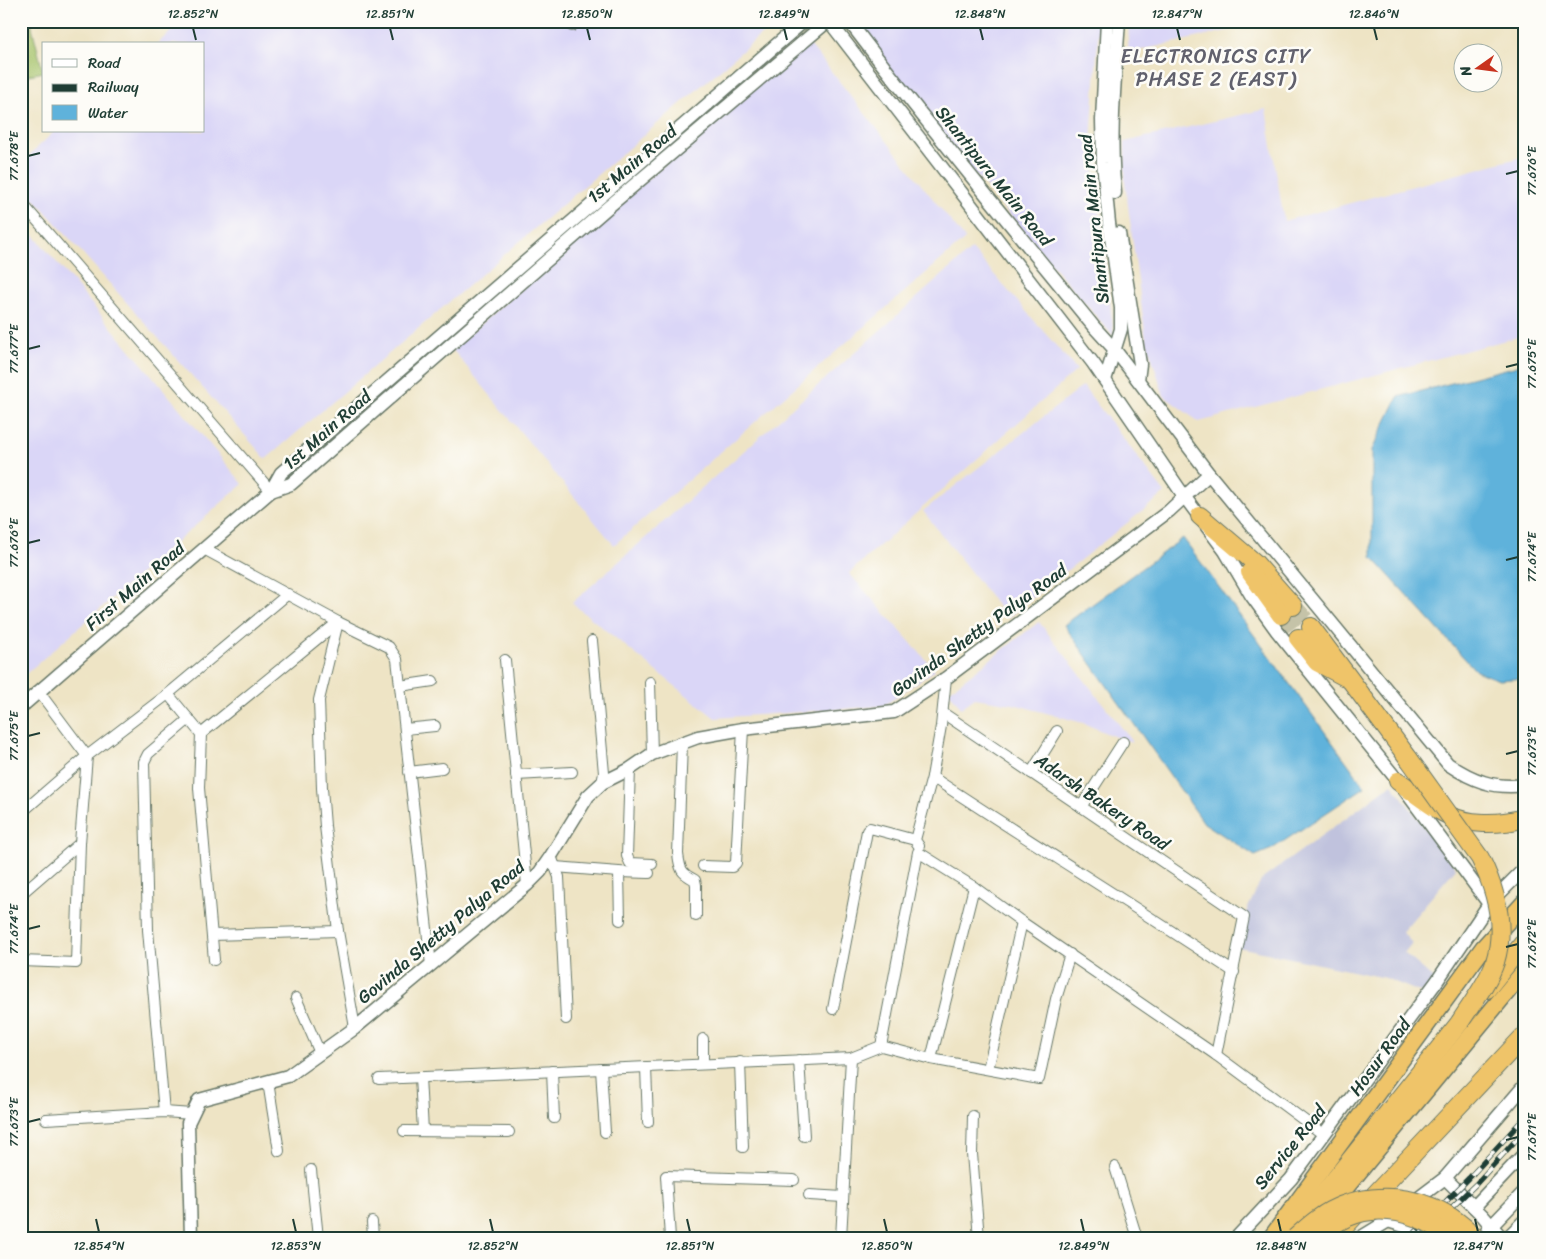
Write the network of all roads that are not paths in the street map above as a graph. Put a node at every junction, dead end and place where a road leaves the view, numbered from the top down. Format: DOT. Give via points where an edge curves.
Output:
graph roads {
  1 [pos="804,21"];
  2 [pos="829,21"];
  3 [pos="849,21"];
  4 [pos="1107,21"];
  5 [pos="1119,21"];
  6 [pos="21,202"];
  7 [pos="1115,350"];
  8 [pos="1104,380"];
  9 [pos="1138,380"];
  10 [pos="1209,474"];
  11 [pos="271,491"];
  12 [pos="1184,496"];
  13 [pos="1200,516"];
  14 [pos="204,549"];
  15 [pos="288,594"];
  16 [pos="1287,610"];
  17 [pos="338,622"];
  18 [pos="1305,632"];
  19 [pos="592,641"];
  20 [pos="505,660"];
  21 [pos="946,678"];
  22 [pos="434,682"];
  23 [pos="650,682"];
  24 [pos="400,686"];
  25 [pos="39,692"];
  26 [pos="168,694"];
  27 [pos="21,707"];
  28 [pos="942,713"];
  29 [pos="188,719"];
  30 [pos="435,726"];
  31 [pos="405,729"];
  32 [pos="743,729"];
  33 [pos="1057,731"];
  34 [pos="201,734"];
  35 [pos="1123,742"];
  36 [pos="682,743"];
  37 [pos="652,754"];
  38 [pos="87,756"];
  39 [pos="442,768"];
  40 [pos="630,769"];
  41 [pos="409,772"];
  42 [pos="572,772"];
  43 [pos="1031,773"];
  44 [pos="516,775"];
  45 [pos="932,777"];
  46 [pos="1398,781"];
  47 [pos="602,783"];
  48 [pos="1525,785"];
  49 [pos="1081,807"];
  50 [pos="21,813"];
  51 [pos="1525,818"];
  52 [pos="915,840"];
  53 [pos="80,842"];
  54 [pos="918,852"];
  55 [pos="553,862"];
  56 [pos="703,866"];
  57 [pos="1525,868"];
  58 [pos="619,872"];
  59 [pos="527,885"];
  60 [pos="974,886"];
  61 [pos="21,894"];
  62 [pos="1525,902"];
  63 [pos="1489,904"];
  64 [pos="696,916"];
  65 [pos="620,920"];
  66 [pos="1022,922"];
  67 [pos="338,931"];
  68 [pos="212,935"];
  69 [pos="1525,941"];
  70 [pos="1070,954"];
  71 [pos="214,960"];
  72 [pos="21,961"];
  73 [pos="431,965"];
  74 [pos="1525,970"];
  75 [pos="1234,972"];
  76 [pos="296,998"];
  77 [pos="832,1009"];
  78 [pos="566,1019"];
  79 [pos="1460,1022"];
  80 [pos="355,1028"];
  81 [pos="1525,1035"];
  82 [pos="703,1039"];
  83 [pos="881,1046"];
  84 [pos="320,1053"];
  85 [pos="1216,1054"];
  86 [pos="851,1058"];
  87 [pos="931,1059"];
  88 [pos="799,1060"];
  89 [pos="740,1062"];
  90 [pos="703,1064"];
  91 [pos="646,1067"];
  92 [pos="600,1069"];
  93 [pos="988,1069"];
  94 [pos="552,1071"];
  95 [pos="420,1078"];
  96 [pos="379,1079"];
  97 [pos="268,1082"];
  98 [pos="1525,1085"];
  99 [pos="164,1112"];
  100 [pos="192,1114"];
  101 [pos="973,1116"];
  102 [pos="554,1118"];
  103 [pos="46,1119"];
  104 [pos="648,1122"];
  105 [pos="404,1131"];
  106 [pos="423,1131"];
  107 [pos="509,1132"];
  108 [pos="605,1132"];
  109 [pos="1324,1135"];
  110 [pos="804,1136"];
  111 [pos="742,1147"];
  112 [pos="279,1151"];
  113 [pos="1525,1153"];
  114 [pos="1115,1167"];
  115 [pos="311,1170"];
  116 [pos="1445,1178"];
  117 [pos="794,1180"];
  118 [pos="1525,1191"];
  119 [pos="809,1195"];
  120 [pos="843,1197"];
  121 [pos="1474,1208"];
  122 [pos="1525,1220"];
  123 [pos="1388,1221"];
  124 [pos="372,1222"];
  125 [pos="1492,1227"];
  126 [pos="191,1238"];
  127 [pos="318,1238"];
  128 [pos="373,1238"];
  129 [pos="670,1238"];
  130 [pos="841,1238"];
  131 [pos="979,1238"];
  132 [pos="1137,1238"];
  133 [pos="1236,1238"];
  134 [pos="1271,1238"];
  135 [pos="1288,1238"];
  136 [pos="1295,1238"];
  137 [pos="1310,1238"];
  138 [pos="1317,1238"];
  139 [pos="1334,1238"];
  140 [pos="1360,1238"];
  141 [pos="1432,1238"];
  142 [pos="1453,1238"];
  143 [pos="1476,1238"];
  144 [pos="1480,1238"];
  145 [pos="1502,1238"];
  146 [pos="1507,1238"];
  1 -- 11 [label="street, 1st Main Road" via="281,473"];
  2 -- 8 [label="street"];
  2 -- 11 [label="street, 1st Main Road" via="600,214 291,484"];
  3 -- 7 [label="street, Shantipura Main Road" via="890,76"];
  4 -- 7 [label="street, Shantipura Main road" via="1103,163 1121,308 1121,329"];
  5 -- 9 [label="street, Shantipura Main Road" via="1113,108 1113,178 1140,364"];
  6 -- 11 [label="street"];
  7 -- 8 [label="street, Shantipura Main road"];
  7 -- 9 [label="street, Shantipura Main Road"];
  8 -- 12 [label="street"];
  9 -- 10 [label="street, Shantipura Main Road"];
  10 -- 12 [label="street, Govinda Shetty Palya Road"];
  10 -- 48 [label="street, Shantipura Main Road" via="1448,764 1465,776 1482,782 1502,787"];
  11 -- 14 [label="street, First Main Road"];
  12 -- 13 [label="street"];
  12 -- 21 [label="street, Govinda Shetty Palya Road" via="1169,511"];
  13 -- 16 [label="highway" via="1222,533"];
  13 -- 46 [label="street" via="1277,631"];
  14 -- 15 [label="street"];
  14 -- 25 [label="street, First Main Road"];
  15 -- 17 [label="street"];
  15 -- 26 [label="street"];
  17 -- 24 [label="street" via="389,647 397,658"];
  17 -- 34 [label="street"];
  17 -- 67 [label="street" via="319,700 325,826"];
  18 -- 79 [label="highway, bridge" via="1352,681 1490,876 1497,898 1499,941 1495,963"];
  19 -- 47 [label="street" via="604,773"];
  20 -- 44 [label="street"];
  21 -- 28 [label="street"];
  21 -- 32 [label="street, Govinda Shetty Palya Road" via="894,712"];
  22 -- 24 [label="street"];
  23 -- 37 [label="street"];
  24 -- 31 [label="street"];
  25 -- 27 [label="street, First Main Road"];
  25 -- 38 [label="street"];
  26 -- 29 [label="street"];
  26 -- 38 [label="street"];
  28 -- 43 [label="street, Adarsh Bakery Road"];
  28 -- 45 [label="street"];
  29 -- 34 [label="street"];
  29 -- 99 [label="street" via="148,754 144,762 148,930"];
  30 -- 31 [label="street"];
  31 -- 41 [label="street"];
  32 -- 36 [label="street, Govinda Shetty Palya Road"];
  32 -- 56 [label="street" via="736,863 732,868"];
  33 -- 43 [label="street"];
  34 -- 68 [label="street" via="199,788"];
  35 -- 49 [label="street"];
  36 -- 37 [label="street, Govinda Shetty Palya Road"];
  36 -- 64 [label="street" via="678,854 682,872 695,880"];
  37 -- 40 [label="street, Govinda Shetty Palya Road"];
  38 -- 50 [label="street"];
  38 -- 53 [label="street"];
  39 -- 41 [label="street"];
  40 -- 47 [label="street, Govinda Shetty Palya Road"];
  40 -- 58 [label="street" via="627,856 630,863 651,868"];
  41 -- 73 [label="street"];
  42 -- 44 [label="street"];
  43 -- 49 [label="street, Adarsh Bakery Road"];
  44 -- 59 [label="street"];
  45 -- 52 [label="street"];
  45 -- 75 [label="street"];
  46 -- 51 [label="highway" via="1445,814 1483,824 1508,823"];
  46 -- 63 [label="street"];
  47 -- 55 [label="street, Govinda Shetty Palya Road" via="588,796"];
  49 -- 75 [label="street, Adarsh Bakery Road" via="1244,918"];
  52 -- 54 [label="street" via="921,849"];
  52 -- 77 [label="street" via="870,828 867,830"];
  53 -- 61 [label="street"];
  53 -- 72 [label="street" via="76,964"];
  54 -- 60 [label="street"];
  54 -- 83 [label="street"];
  55 -- 58 [label="street"];
  55 -- 59 [label="street, Govinda Shetty Palya Road"];
  55 -- 78 [label="street" via="559,877"];
  57 -- 63 [label="street, Service Road"];
  58 -- 65 [label="street"];
  59 -- 73 [label="street, Govinda Shetty Palya Road"];
  60 -- 66 [label="street"];
  60 -- 87 [label="street"];
  62 -- 134 [label="highway, Hosur Road" via="1483,948"];
  63 -- 109 [label="street, Service Road"];
  66 -- 70 [label="street"];
  66 -- 93 [label="street"];
  67 -- 68 [label="street"];
  67 -- 80 [label="street"];
  68 -- 71 [label="street"];
  69 -- 79 [label="highway, bridge"];
  70 -- 85 [label="street"];
  70 -- 93 [label="street" via="1039,1078"];
  73 -- 80 [label="street, Govinda Shetty Palya Road"];
  74 -- 137 [label="highway" via="1338,1197"];
  75 -- 85 [label="street"];
  76 -- 84 [label="street"];
  79 -- 135 [label="highway"];
  80 -- 84 [label="street, Govinda Shetty Palya Road"];
  81 -- 139 [label="highway"];
  82 -- 90 [label="street"];
  83 -- 86 [label="street"];
  83 -- 87 [label="street"];
  84 -- 97 [label="street, Govinda Shetty Palya Road" via="288,1076"];
  85 -- 109 [label="street"];
  86 -- 88 [label="street"];
  86 -- 120 [label="street"];
  87 -- 93 [label="street"];
  88 -- 89 [label="street"];
  88 -- 110 [label="street"];
  89 -- 90 [label="street"];
  89 -- 111 [label="street"];
  90 -- 91 [label="street"];
  91 -- 92 [label="street"];
  91 -- 104 [label="street"];
  92 -- 94 [label="street"];
  92 -- 108 [label="street"];
  94 -- 95 [label="street"];
  94 -- 102 [label="street"];
  95 -- 96 [label="street"];
  95 -- 106 [label="street"];
  97 -- 100 [label="street, Govinda Shetty Palya Road" via="199,1100"];
  97 -- 112 [label="street"];
  98 -- 116 [label="street"];
  99 -- 100 [label="street"];
  99 -- 103 [label="street"];
  100 -- 126 [label="street" via="188,1123"];
  101 -- 131 [label="street" via="972,1154"];
  105 -- 106 [label="street"];
  106 -- 107 [label="street"];
  109 -- 133 [label="street, Service Road" via="1291,1179"];
  113 -- 121 [label="street"];
  114 -- 132 [label="street"];
  115 -- 127 [label="street"];
  116 -- 121 [label="street"];
  116 -- 123 [label="street"];
  117 -- 129 [label="street" via="666,1176"];
  118 -- 125 [label="street"];
  119 -- 120 [label="street"];
  120 -- 130 [label="street"];
  121 -- 125 [label="street"];
  122 -- 146 [label="street"];
  123 -- 140 [label="street"];
  123 -- 141 [label="street"];
  124 -- 128 [label="street"];
  125 -- 144 [label="street"];
  125 -- 145 [label="street"];
  136 -- 143 [label="highway, bridge" via="1319,1217 1338,1207 1392,1197 1430,1206"];
  138 -- 142 [label="highway, bridge" via="1328,1228 1352,1216 1392,1210 1424,1220"];
}
